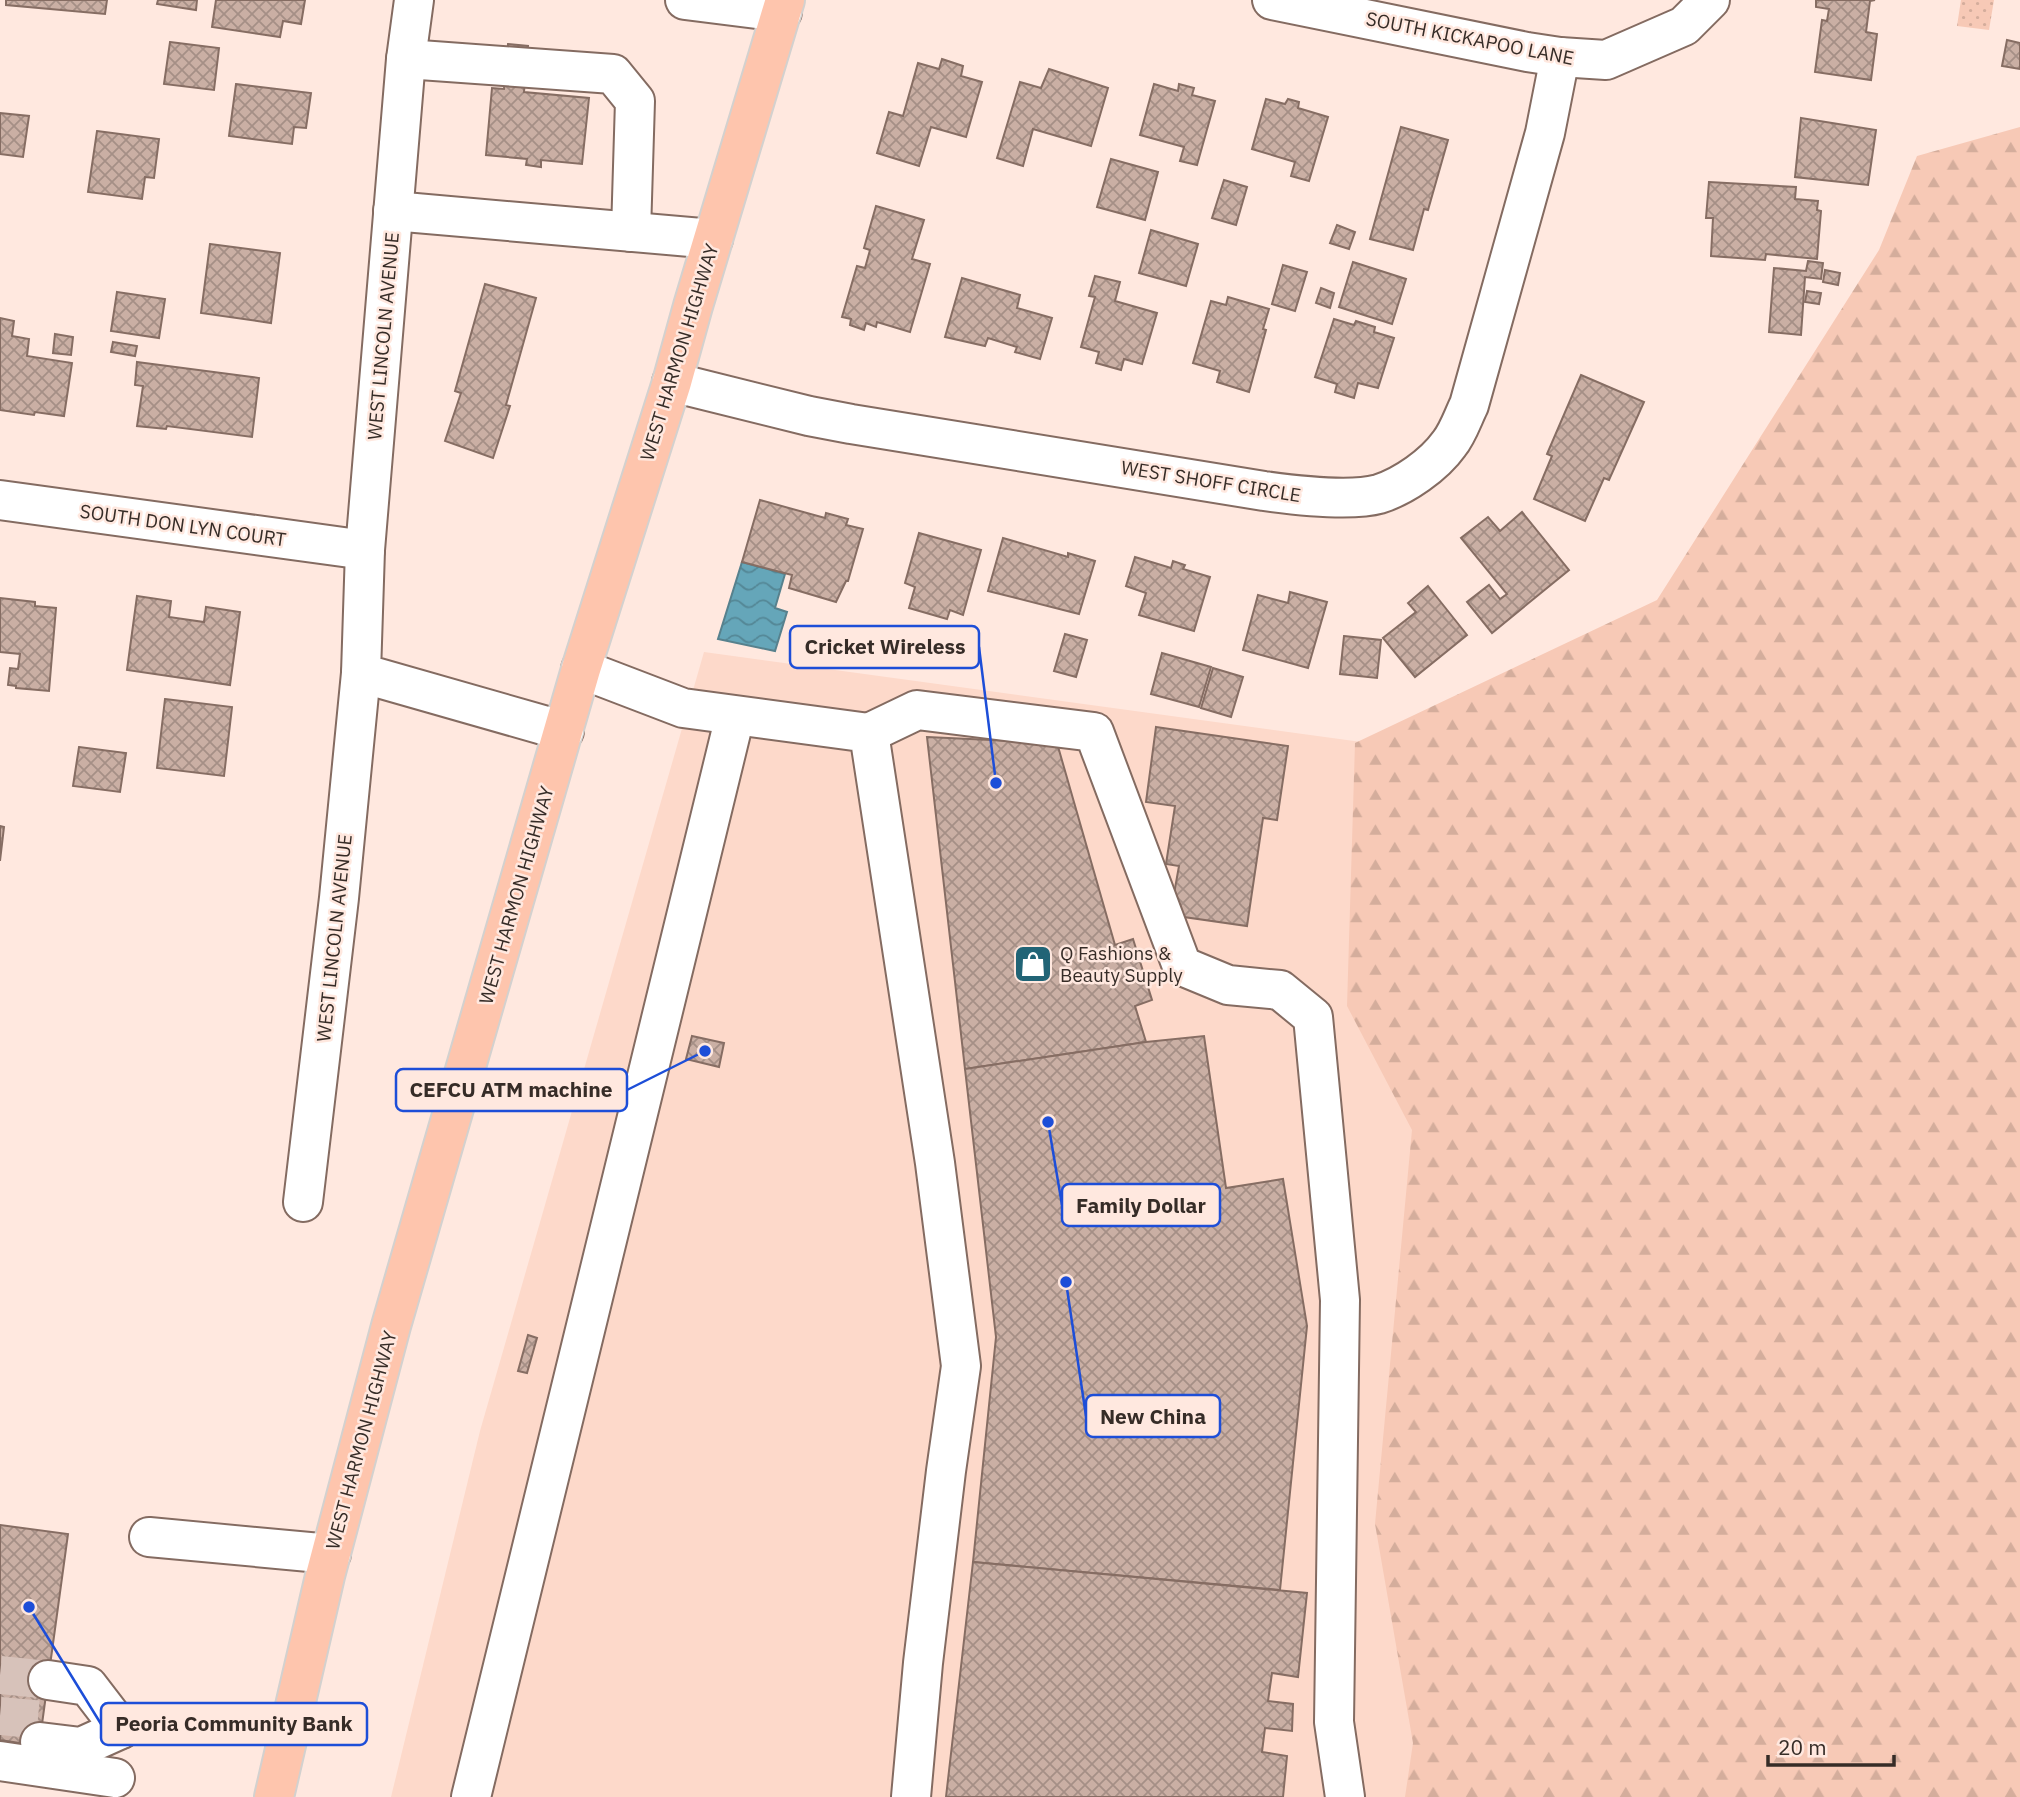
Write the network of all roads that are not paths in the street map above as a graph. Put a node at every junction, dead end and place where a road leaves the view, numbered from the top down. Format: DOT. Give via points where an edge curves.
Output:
graph roads {
  1 [pos="414,0"];
  2 [pos="685,0"];
  3 [pos="1272,0"];
  4 [pos="1710,0"];
  5 [pos="783,6"];
  6 [pos="1560,57"];
  7 [pos="406,58"];
  8 [pos="393,211"];
  9 [pos="631,232"];
  10 [pos="713,239"];
  11 [pos="672,382"];
  12 [pos="0,500"];
  13 [pos="365,550"];
  14 [pos="581,669"];
  15 [pos="361,673"];
  16 [pos="735,716"];
  17 [pos="564,731"];
  18 [pos="869,733"];
  19 [pos="303,1202"];
  20 [pos="149,1537"];
  21 [pos="331,1554"];
  22 [pos="121,1729"];
  23 [pos="0,1760"];
  24 [pos="115,1778"];
  25 [pos="274,1797"];
  26 [pos="471,1797"];
  27 [pos="911,1797"];
  28 [pos="1345,1797"];
  1 -- 7 [label="street, WEST LINCOLN AVENUE"];
  2 -- 5 [label="street"];
  3 -- 6 [label="street, SOUTH KICKAPOO LANE"];
  4 -- 6 [label="street, SOUTH KICKAPOO LANE" via="1684,26 1606,61"];
  5 -- 10 [label="main road, WEST HARMON HIGHWAY"];
  6 -- 11 [label="street, WEST SHOFF CIRCLE" via="1545,133 1469,405 1450,444 1409,479 1378,494 1299,496 851,424"];
  7 -- 8 [label="street, WEST LINCOLN AVENUE"];
  7 -- 9 [label="street" via="612,74 635,101"];
  8 -- 9 [label="street"];
  8 -- 13 [label="street, WEST LINCOLN AVENUE"];
  9 -- 10 [label="street"];
  10 -- 11 [label="main road, WEST HARMON HIGHWAY"];
  11 -- 14 [label="main road, WEST HARMON HIGHWAY"];
  12 -- 13 [label="street, SOUTH DON LYN COURT"];
  13 -- 15 [label="street, WEST LINCOLN AVENUE"];
  14 -- 16 [label="street" via="684,708"];
  14 -- 17 [label="main road, WEST HARMON HIGHWAY"];
  15 -- 17 [label="street"];
  15 -- 19 [label="street, WEST LINCOLN AVENUE"];
  16 -- 18 [label="street"];
  16 -- 26 [label="street"];
  17 -- 21 [label="main road, WEST HARMON HIGHWAY" via="391,1326"];
  18 -- 27 [label="street" via="961,1366 923,1663"];
  18 -- 28 [label="street" via="917,710 1094,732 1182,966 1228,985 1280,990 1313,1017 1340,1300 1334,1721"];
  20 -- 21 [label="street"];
  21 -- 25 [label="main road, WEST HARMON HIGHWAY"];
  22 -- 22 [label="street" via="88,1686 44,1710 81,1747"];
  23 -- 24 [label="street"];
}
